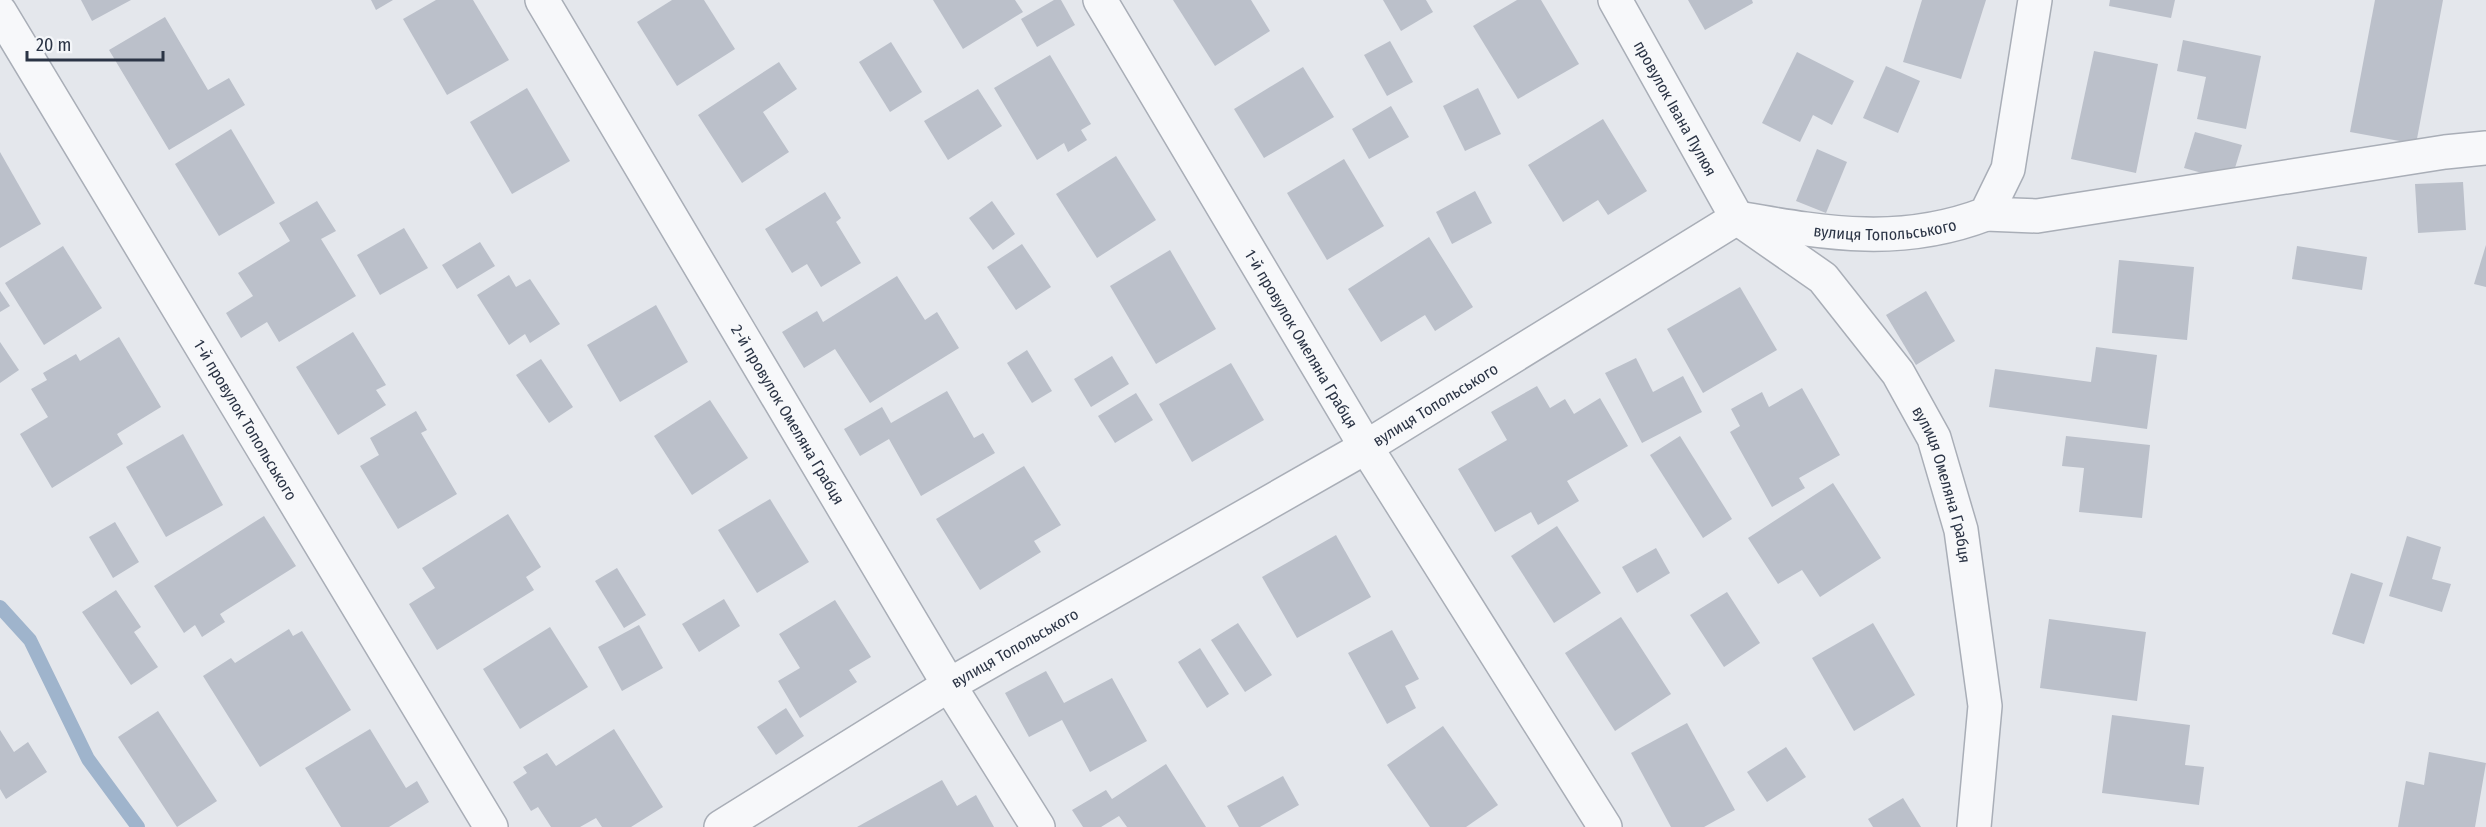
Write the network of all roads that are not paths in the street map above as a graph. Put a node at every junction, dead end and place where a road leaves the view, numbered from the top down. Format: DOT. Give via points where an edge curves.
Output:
graph roads {
  1 [pos="542,0"];
  2 [pos="1100,0"];
  3 [pos="1615,0"];
  4 [pos="2035,0"];
  5 [pos="0,12"];
  6 [pos="2486,148"];
  7 [pos="1986,214"];
  8 [pos="1737,218"];
  9 [pos="1366,447"];
  10 [pos="949,685"];
  11 [pos="491,827"];
  12 [pos="721,827"];
  13 [pos="1038,827"];
  14 [pos="1605,827"];
  15 [pos="1974,827"];
  1 -- 10 [label="street, 2-й провулок Омеляна Грабця"];
  2 -- 9 [label="street, 1-й провулок Омеляна Грабця"];
  3 -- 8 [label="street, провулок Івана Пулюя"];
  4 -- 7 [label="street" via="2008,169"];
  5 -- 11 [label="street, 1-й провулок Топольського"];
  6 -- 7 [label="street" via="2037,216"];
  7 -- 8 [label="street, вулиця Топольського" via="1956,226 1894,235 1825,233"];
  8 -- 9 [label="street, вулиця Топольського"];
  8 -- 15 [label="street, вулиця Омеляна Грабця" via="1823,278 1898,373 1934,438 1961,530 1985,706"];
  9 -- 10 [label="street, вулиця Топольського"];
  9 -- 14 [label="street, 1-й провулок Омеляна Грабця"];
  10 -- 12 [label="street, вулиця Топольського"];
  10 -- 13 [label="street, 2-й провулок Омеляна Грабця"];
}
